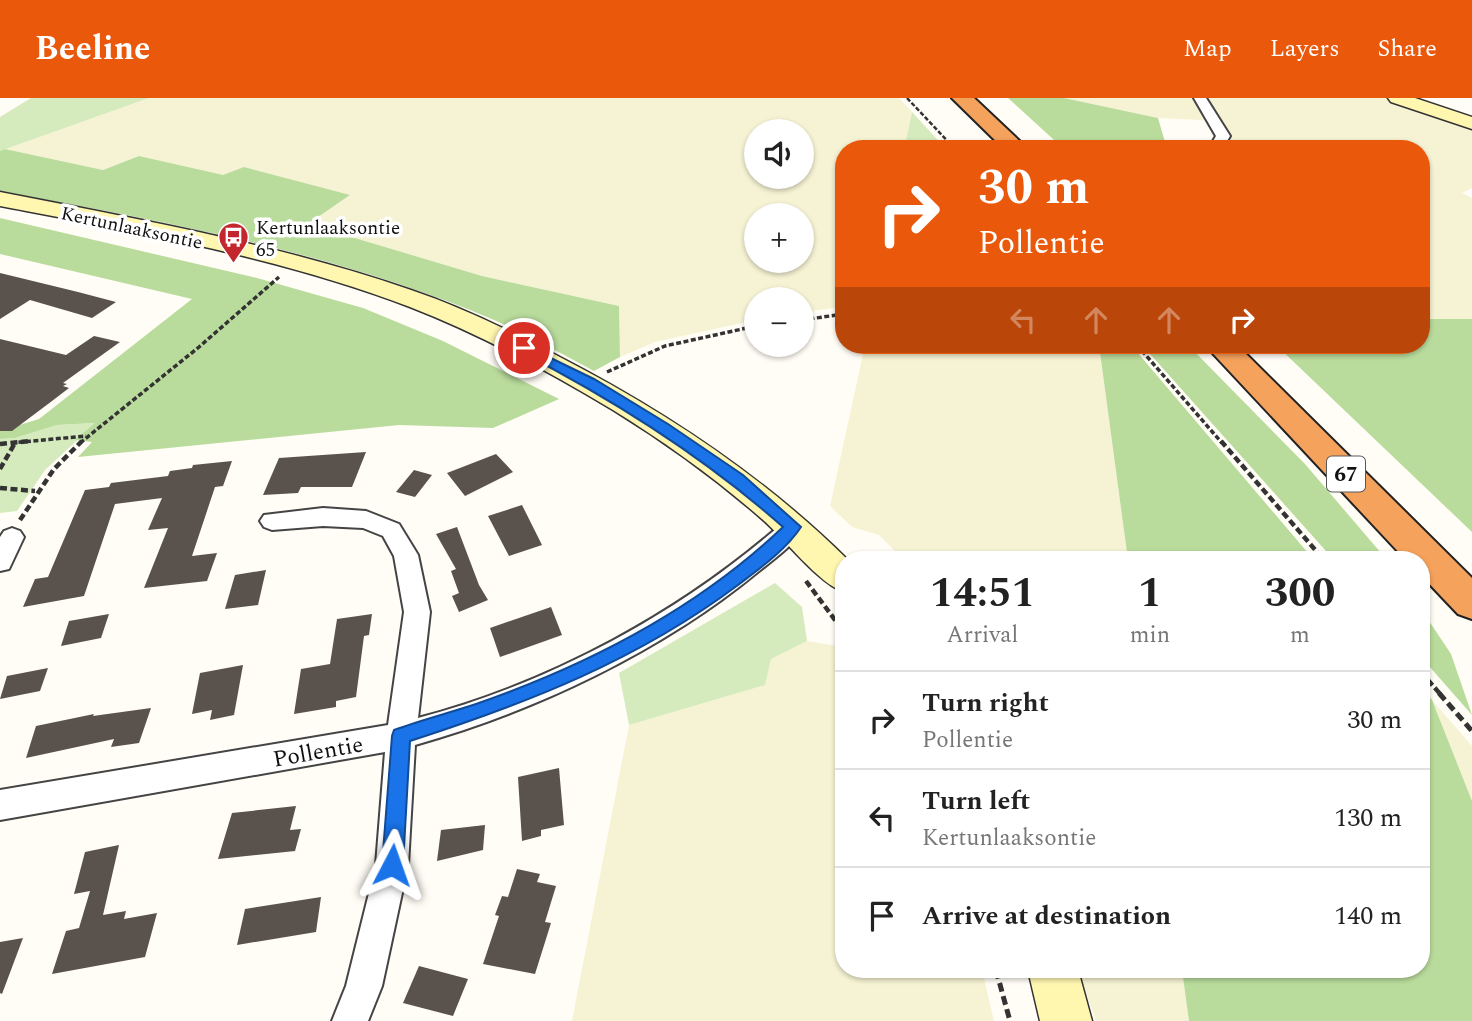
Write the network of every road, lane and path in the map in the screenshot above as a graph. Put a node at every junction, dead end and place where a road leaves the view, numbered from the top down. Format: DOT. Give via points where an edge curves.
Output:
graph roads {
  1 [pos="907,98"];
  2 [pos="962,98"];
  3 [pos="1200,98"];
  4 [pos="1397,98"];
  5 [pos="1472,123"];
  6 [pos="947,140"];
  7 [pos="1007,140"];
  8 [pos="1221,140"];
  9 [pos="0,199"];
  10 [pos="268,274"];
  11 [pos="835,315"];
  12 [pos="814,318"];
  13 [pos="744,329"];
  14 [pos="1145,354"];
  15 [pos="1229,354"];
  16 [pos="590,382"];
  17 [pos="87,436"];
  18 [pos="15,443"];
  19 [pos="0,444"];
  20 [pos="0,469"];
  21 [pos="0,488"];
  22 [pos="35,491"];
  23 [pos="272,521"];
  24 [pos="784,536"];
  25 [pos="12,537"];
  26 [pos="1316,551"];
  27 [pos="1421,551"];
  28 [pos="1430,560"];
  29 [pos="0,562"];
  30 [pos="835,572"];
  31 [pos="1472,603"];
  32 [pos="835,620"];
  33 [pos="1430,682"];
  34 [pos="1472,731"];
  35 [pos="401,736"];
  36 [pos="0,805"];
  37 [pos="998,978"];
  38 [pos="1055,978"];
  39 [pos="350,1021"];
  40 [pos="1010,1021"];
  41 [pos="1066,1021"];
  1 -- 6 [label="path"];
  2 -- 7 [label="highway"];
  3 -- 8 [label="street" via="1220,127"];
  4 -- 5 [label="street"];
  9 -- 16 [label="street, Kertunlaaksontie" via="124,223 337,275 480,326"];
  10 -- 17 [label="path" via="280,276"];
  11 -- 12 [label="path"];
  13 -- 16 [label="path" via="666,346"];
  14 -- 26 [label="path"];
  15 -- 27 [label="highway, 67"];
  16 -- 24 [label="street, Kertunlaaksontie" via="738,479"];
  17 -- 18 [label="path"];
  17 -- 22 [label="path"];
  18 -- 19 [label="path"];
  18 -- 20 [label="path"];
  21 -- 22 [label="path"];
  22 -- 25 [label="path"];
  23 -- 35 [label="street" via="366,520 391,530 406,555 417,612"];
  24 -- 30 [label="street, Kertunlaaksontie"];
  24 -- 32 [label="path" via="805,580"];
  24 -- 35 [label="street, Pollentie" via="695,607 636,643 479,711"];
  25 -- 29 [label="street"];
  28 -- 31 [label="highway, 67"];
  33 -- 34 [label="path"];
  35 -- 36 [label="street, Pollentie"];
  35 -- 39 [label="street" via="392,865 364,986"];
  37 -- 40 [label="path"];
  38 -- 41 [label="street"];
}
